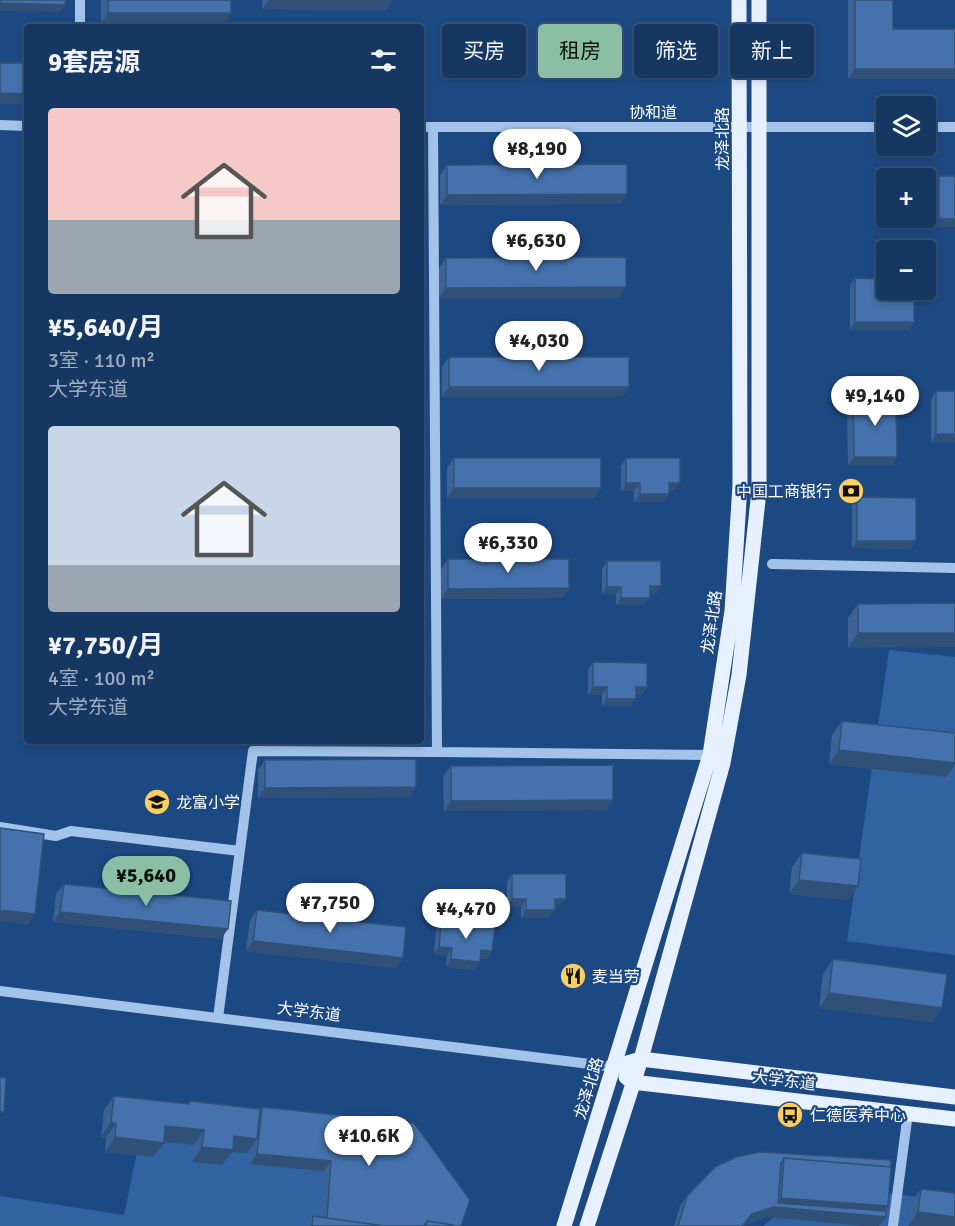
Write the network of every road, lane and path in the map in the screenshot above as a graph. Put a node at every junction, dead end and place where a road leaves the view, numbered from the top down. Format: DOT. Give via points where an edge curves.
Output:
graph roads {
  1 [pos="80,0"];
  2 [pos="739,0"];
  3 [pos="759,0"];
  4 [pos="80,24"];
  5 [pos="0,125"];
  6 [pos="24,126"];
  7 [pos="424,127"];
  8 [pos="433,127"];
  9 [pos="876,127"];
  10 [pos="936,127"];
  11 [pos="955,127"];
  12 [pos="740,128"];
  13 [pos="759,128"];
  14 [pos="772,564"];
  15 [pos="955,568"];
  16 [pos="437,752"];
  17 [pos="716,759"];
  18 [pos="0,827"];
  19 [pos="240,851"];
  20 [pos="0,991"];
  21 [pos="218,1018"];
  22 [pos="641,1059"];
  23 [pos="614,1067"];
  24 [pos="632,1082"];
  25 [pos="955,1097"];
  26 [pos="908,1113"];
  27 [pos="955,1119"];
  28 [pos="564,1226"];
  29 [pos="587,1226"];
  30 [pos="893,1226"];
  1 -- 4 [label="street"];
  2 -- 12 [label="main road, 龙泽北路"];
  3 -- 13 [label="main road, 龙泽北路"];
  5 -- 6 [label="street"];
  7 -- 8 [label="street, 协和道"];
  8 -- 12 [label="street, 协和道"];
  8 -- 16 [label="street"];
  9 -- 13 [label="street, 协和道"];
  10 -- 11 [label="street"];
  12 -- 13 [label="street, 协和道"];
  12 -- 17 [label="main road, 龙泽北路" via="737,556"];
  13 -- 17 [label="main road, 龙泽北路" via="759,491 739,675"];
  14 -- 15 [label="street"];
  16 -- 17 [label="street"];
  16 -- 19 [label="street" via="254,751"];
  17 -- 22 [label="main road, 龙泽北路"];
  17 -- 23 [label="main road, 龙泽北路"];
  18 -- 19 [label="street" via="56,836 71,831"];
  19 -- 21 [label="street"];
  20 -- 21 [label="street, 大学东道"];
  21 -- 23 [label="street, 大学东道"];
  22 -- 23 [label="main road, 大学东道"];
  22 -- 24 [label="main road, 龙泽北路"];
  22 -- 25 [label="main road, 大学东道"];
  23 -- 24 [label="main road"];
  23 -- 28 [label="main road, 龙泽北路"];
  24 -- 26 [label="main road, 大学东道"];
  24 -- 29 [label="main road, 龙泽北路"];
  26 -- 27 [label="main road, 大学东道"];
  26 -- 30 [label="street"];
}
